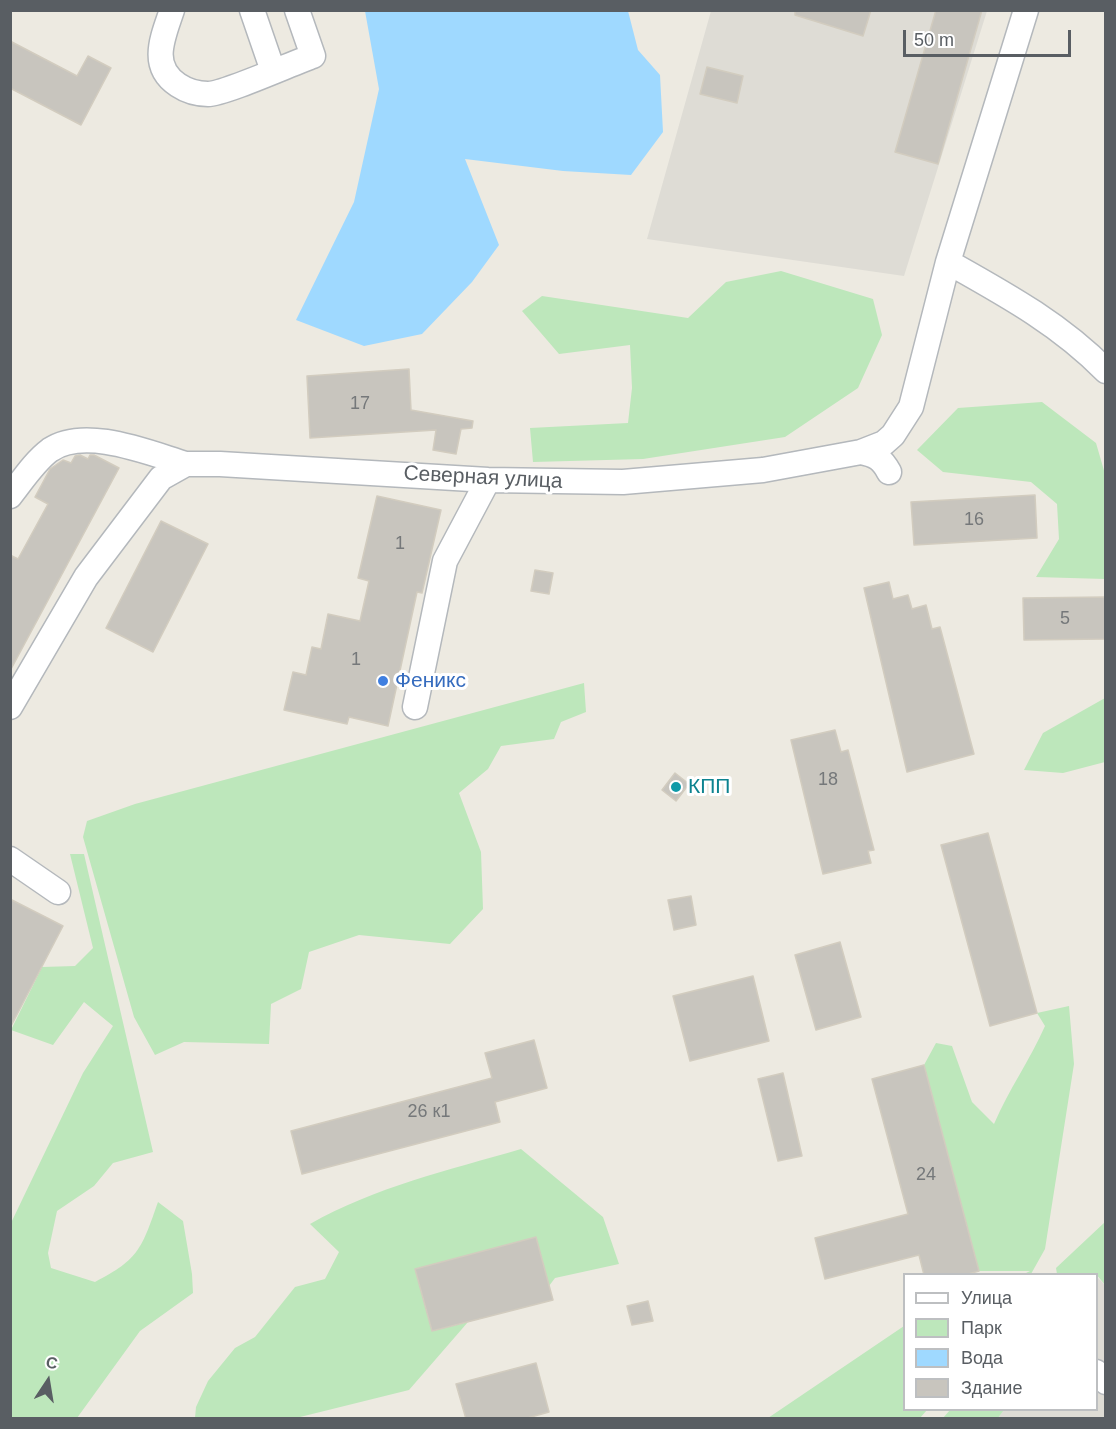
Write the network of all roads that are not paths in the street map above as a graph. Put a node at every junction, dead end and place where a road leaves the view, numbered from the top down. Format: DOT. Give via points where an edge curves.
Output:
graph roads {
  1 [pos="172,10"];
  2 [pos="252,10"];
  3 [pos="297,10"];
  4 [pos="1026,10"];
  5 [pos="273,71"];
  6 [pos="948,262"];
  7 [pos="1106,371"];
  8 [pos="861,452"];
  9 [pos="186,464"];
  10 [pos="889,472"];
  11 [pos="488,480"];
  12 [pos="10,496"];
  13 [pos="10,707"];
  14 [pos="415,707"];
  15 [pos="10,859"];
  16 [pos="58,892"];
  1 -- 5 [label="street" via="161,42 160,64 168,79 187,91 210,95"];
  2 -- 5 [label="street"];
  3 -- 5 [label="street" via="313,56"];
  4 -- 6 [label="street, Северная улица"];
  6 -- 7 [label="street" via="1053,324"];
  6 -- 8 [label="street, Северная улица" via="911,407 893,435"];
  8 -- 10 [label="street" via="875,455"];
  8 -- 11 [label="street, Северная улица" via="764,470 623,482"];
  9 -- 11 [label="street, Северная улица"];
  9 -- 12 [label="street" via="111,442 75,441 51,450"];
  9 -- 13 [label="street" via="161,478 86,577"];
  11 -- 14 [label="street" via="445,561"];
  15 -- 16 [label="street"];
}
